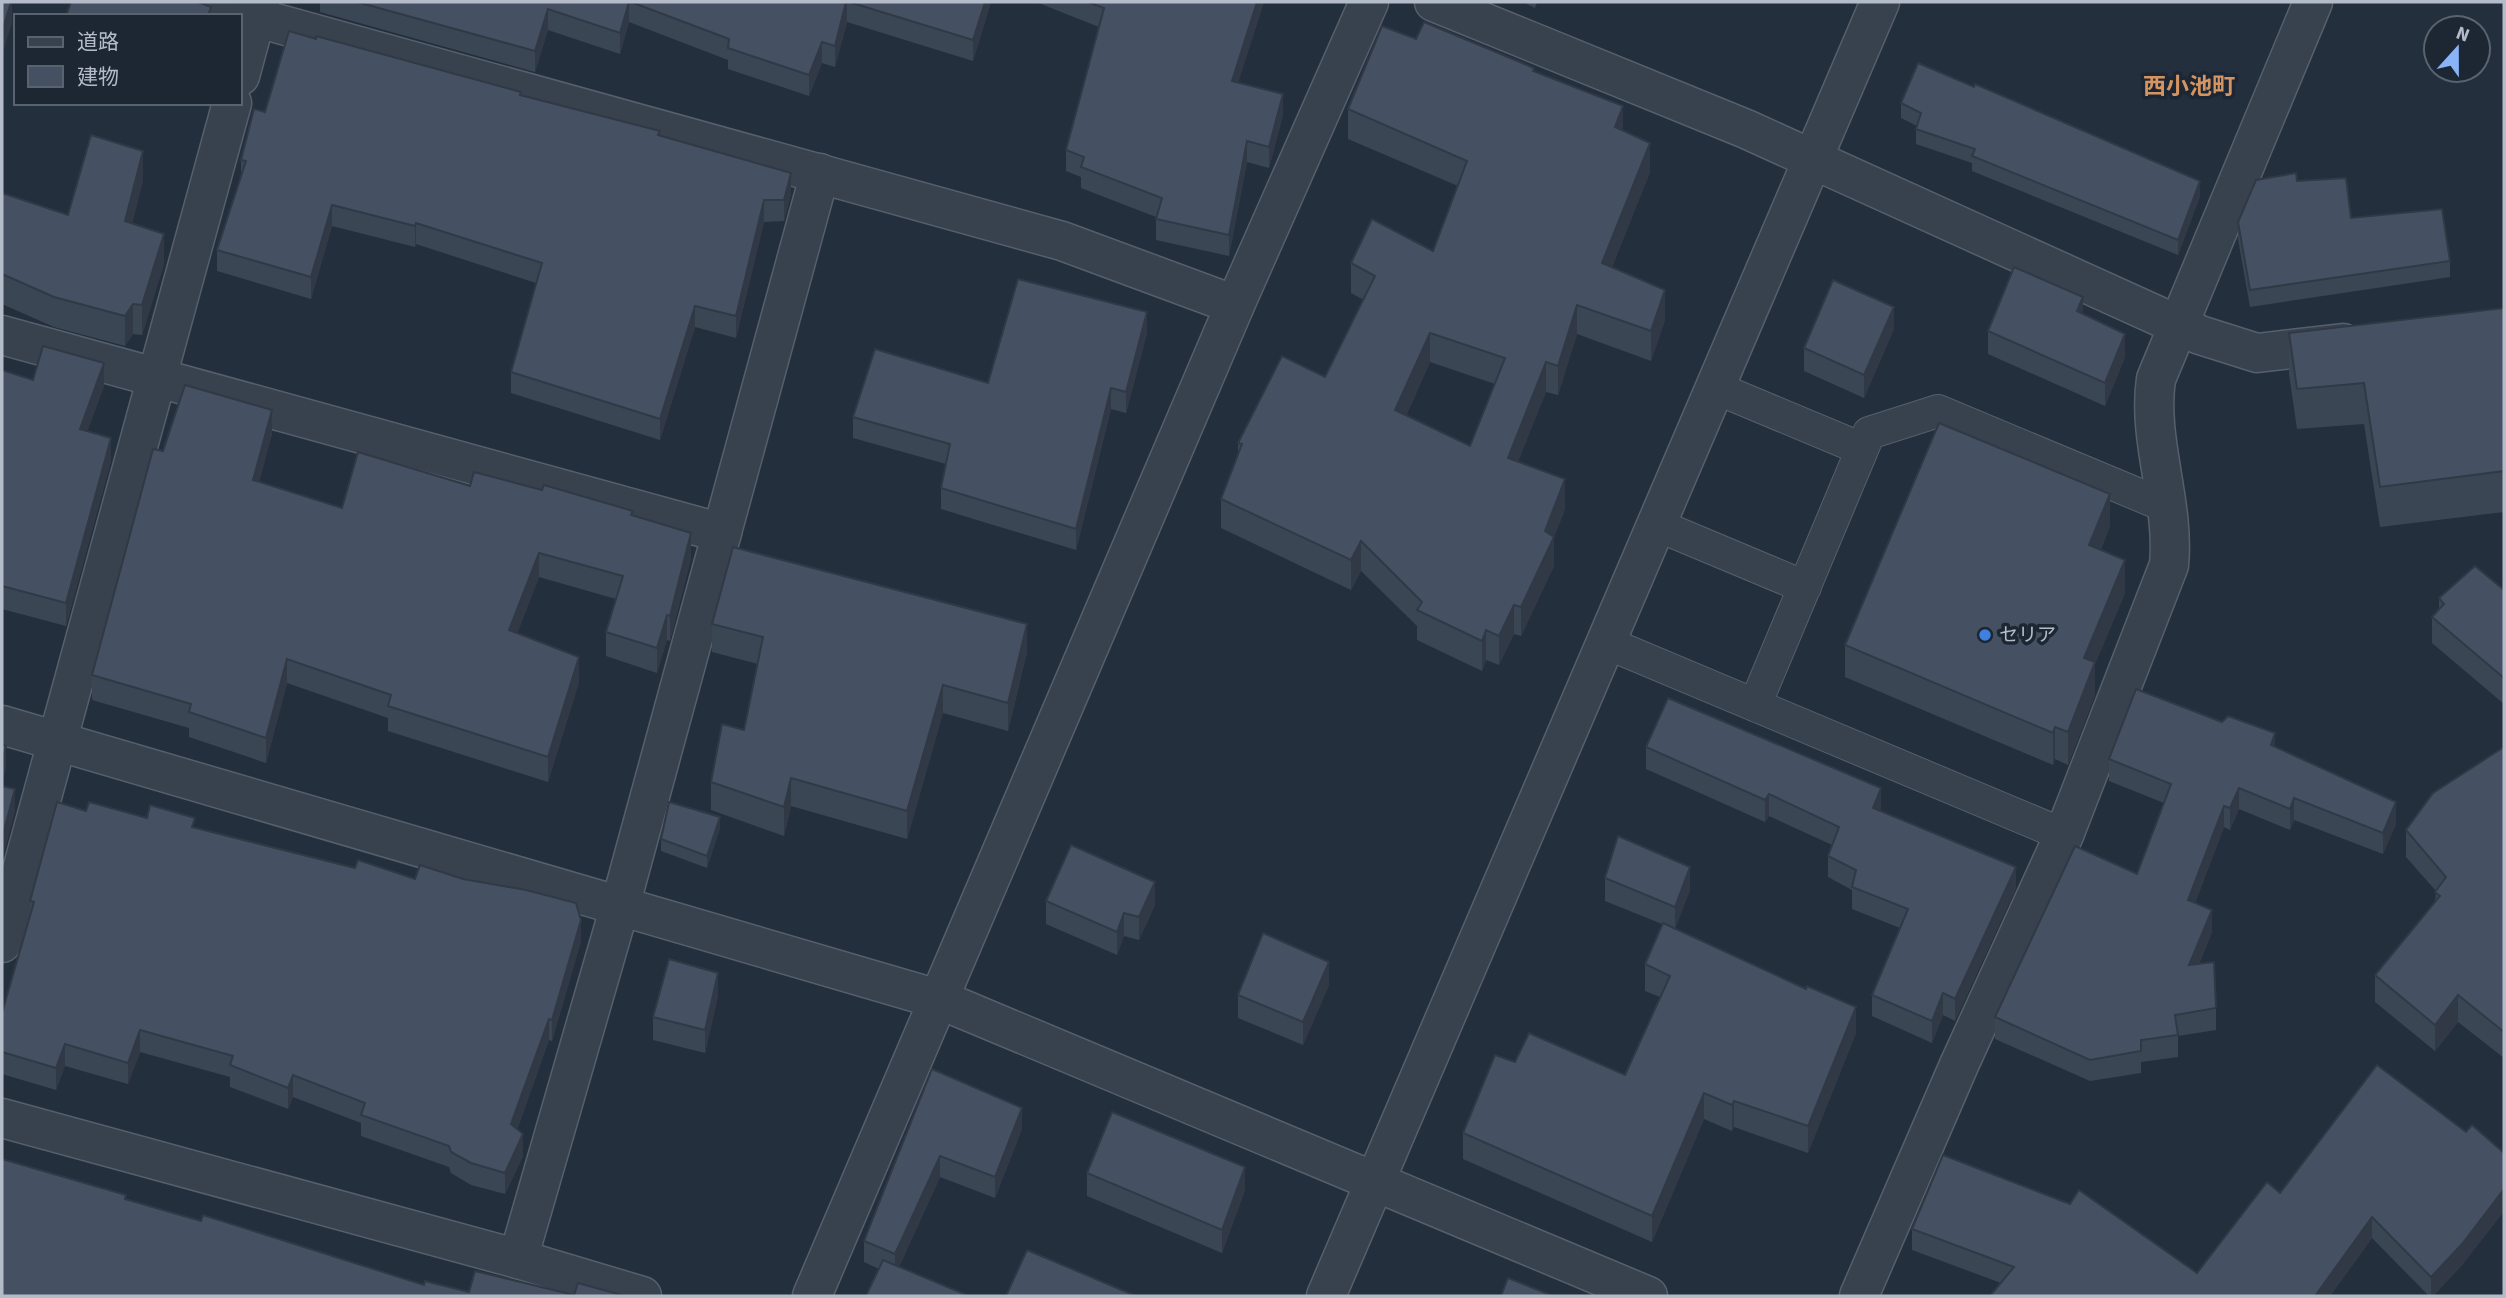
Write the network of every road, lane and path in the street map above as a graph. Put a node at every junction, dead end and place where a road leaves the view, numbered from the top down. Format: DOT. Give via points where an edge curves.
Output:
graph roads {
  1 [pos="201,2"];
  2 [pos="1369,2"];
  3 [pos="1434,2"];
  4 [pos="1880,2"];
  5 [pos="2314,2"];
  6 [pos="258,9"];
  7 [pos="242,69"];
  8 [pos="231,105"];
  9 [pos="1814,159"];
  10 [pos="820,173"];
  11 [pos="1235,305"];
  12 [pos="2178,326"];
  13 [pos="2,335"];
  14 [pos="2381,338"];
  15 [pos="158,376"];
  16 [pos="1716,388"];
  17 [pos="1862,449"];
  18 [pos="2168,507"];
  19 [pos="1657,525"];
  20 [pos="722,533"];
  21 [pos="1805,587"];
  22 [pos="1607,643"];
  23 [pos="1755,705"];
  24 [pos="2,725"];
  25 [pos="58,740"];
  26 [pos="2064,835"];
  27 [pos="620,906"];
  28 [pos="2,943"];
  29 [pos="941,1000"];
  30 [pos="2,1118"];
  31 [pos="1376,1182"];
  32 [pos="518,1259"];
  33 [pos="642,1296"];
  34 [pos="812,1296"];
  35 [pos="1326,1296"];
  36 [pos="1648,1296"];
  37 [pos="1859,1296"];
  1 -- 6 [label="street"];
  2 -- 11 [label="street"];
  3 -- 9 [label="street"];
  4 -- 9 [label="street"];
  5 -- 12 [label="street"];
  6 -- 7 [label="street"];
  6 -- 10 [label="street"];
  8 -- 15 [label="street"];
  9 -- 12 [label="street"];
  9 -- 16 [label="street"];
  10 -- 11 [label="street" via="1062,241"];
  10 -- 20 [label="street"];
  11 -- 29 [label="street"];
  12 -- 14 [label="street" via="2257,353"];
  12 -- 18 [label="street" via="2156,379 2153,401"];
  13 -- 15 [label="street"];
  15 -- 20 [label="street"];
  15 -- 25 [label="street"];
  16 -- 17 [label="lane"];
  16 -- 19 [label="street"];
  17 -- 18 [label="lane" via="1869,433 1938,411"];
  17 -- 21 [label="lane"];
  18 -- 26 [label="street" via="2172,535 2169,565"];
  19 -- 21 [label="lane"];
  19 -- 22 [label="street"];
  20 -- 27 [label="street"];
  21 -- 23 [label="lane"];
  22 -- 23 [label="lane"];
  22 -- 31 [label="street"];
  23 -- 26 [label="lane"];
  24 -- 25 [label="street"];
  25 -- 27 [label="street"];
  25 -- 28 [label="street"];
  26 -- 37 [label="street"];
  27 -- 29 [label="street"];
  27 -- 32 [label="street"];
  29 -- 31 [label="street"];
  29 -- 34 [label="street"];
  30 -- 32 [label="street"];
  31 -- 35 [label="street"];
  31 -- 36 [label="street"];
  32 -- 33 [label="street"];
}
